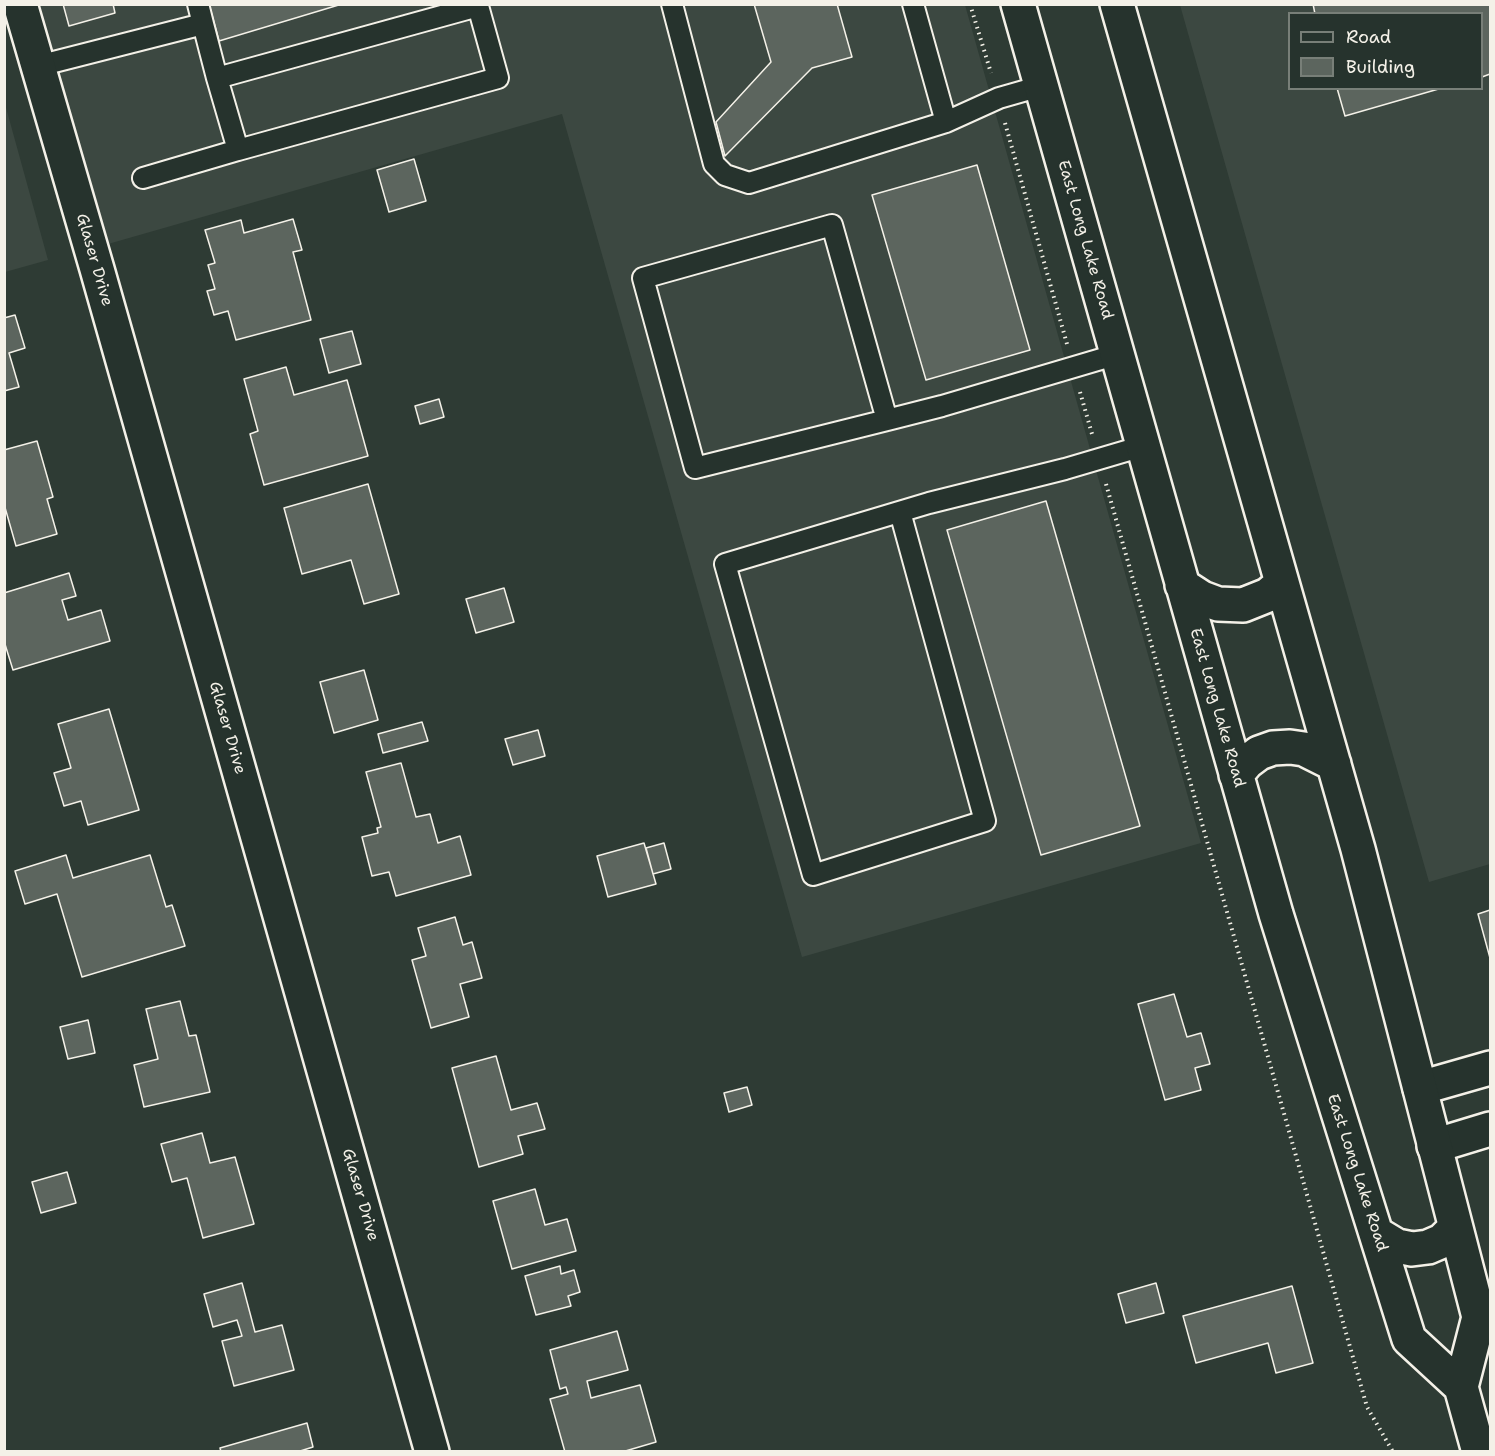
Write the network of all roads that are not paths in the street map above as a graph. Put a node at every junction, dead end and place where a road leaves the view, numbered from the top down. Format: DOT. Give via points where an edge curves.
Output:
graph roads {
  1 [pos="20,4"];
  2 [pos="672,4"];
  3 [pos="913,4"];
  4 [pos="1018,4"];
  5 [pos="1117,4"];
  6 [pos="201,14"];
  7 [pos="38,66"];
  8 [pos="217,78"];
  9 [pos="1041,86"];
  10 [pos="946,122"];
  11 [pos="238,150"];
  12 [pos="143,178"];
  13 [pos="1118,354"];
  14 [pos="887,420"];
  15 [pos="1143,446"];
  16 [pos="900,512"];
  17 [pos="1282,583"];
  18 [pos="1182,585"];
  19 [pos="1334,764"];
  20 [pos="1236,775"];
  21 [pos="1491,1068"];
  22 [pos="1420,1088"];
  23 [pos="1491,1129"];
  24 [pos="1434,1146"];
  25 [pos="1455,1228"];
  26 [pos="1377,1234"];
  27 [pos="1461,1387"];
  28 [pos="432,1452"];
  29 [pos="1479,1452"];
  1 -- 7 [label="main road, Glaser Drive"];
  2 -- 10 [label="lane" via="714,164 724,175 749,183"];
  3 -- 10 [label="lane"];
  4 -- 9 [label="main road, East Long Lake Road"];
  5 -- 17 [label="main road"];
  6 -- 7 [label="lane"];
  6 -- 8 [label="lane"];
  7 -- 28 [label="main road, Glaser Drive"];
  8 -- 11 [label="lane"];
  8 -- 11 [label="lane" via="478,6 498,78"];
  9 -- 10 [label="lane" via="999,98"];
  9 -- 13 [label="main road, East Long Lake Road"];
  11 -- 12 [label="lane"];
  13 -- 14 [label="lane"];
  13 -- 15 [label="main road, East Long Lake Road"];
  14 -- 14 [label="lane" via="832,225 643,278 695,468"];
  15 -- 16 [label="lane"];
  15 -- 18 [label="main road, East Long Lake Road"];
  16 -- 16 [label="lane" via="726,564 813,875 985,821"];
  17 -- 18 [label="main road" via="1268,595 1244,605 1218,604"];
  17 -- 19 [label="main road"];
  18 -- 20 [label="main road, East Long Lake Road"];
  19 -- 20 [label="main road" via="1304,749 1273,748 1259,753"];
  19 -- 22 [label="main road"];
  20 -- 26 [label="main road, East Long Lake Road"];
  21 -- 22 [label="main road"];
  22 -- 24 [label="main road"];
  23 -- 24 [label="main road"];
  24 -- 25 [label="main road"];
  25 -- 26 [label="main road" via="1443,1241 1428,1247 1397,1246"];
  25 -- 27 [label="main road" via="1479,1317"];
  26 -- 27 [label="main road, East Long Lake Road" via="1409,1339"];
  27 -- 29 [label="main road"];
}
